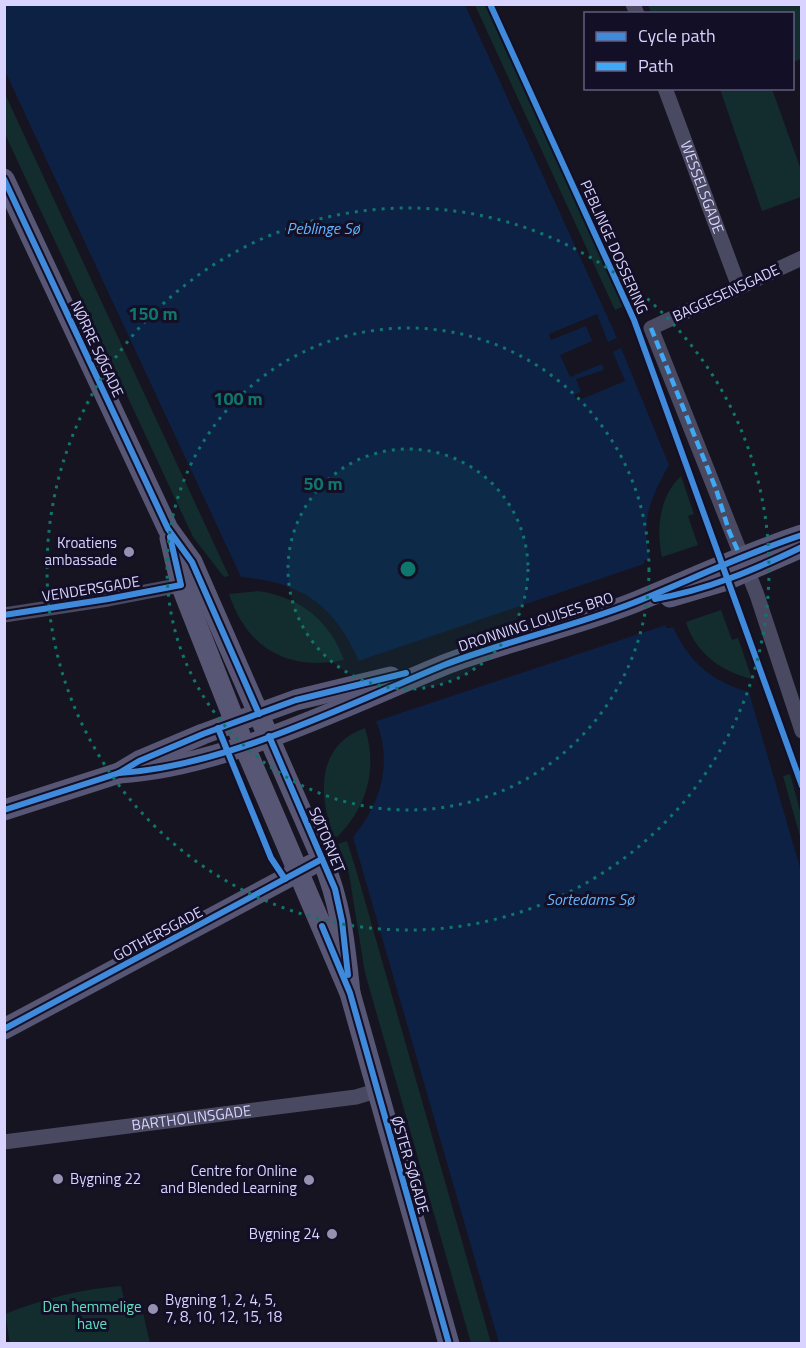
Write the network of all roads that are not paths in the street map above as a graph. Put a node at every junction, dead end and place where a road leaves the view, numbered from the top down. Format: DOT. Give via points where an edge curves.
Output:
graph roads {
  1 [pos="666,90"];
  2 [pos="4,179"];
  3 [pos="801,258"];
  4 [pos="739,287"];
  5 [pos="651,328"];
  6 [pos="168,529"];
  7 [pos="801,535"];
  8 [pos="801,547"];
  9 [pos="744,564"];
  10 [pos="181,585"];
  11 [pos="4,615"];
  12 [pos="447,664"];
  13 [pos="259,714"];
  14 [pos="235,723"];
  15 [pos="801,731"];
  16 [pos="269,736"];
  17 [pos="244,745"];
  18 [pos="119,773"];
  19 [pos="4,810"];
  20 [pos="322,859"];
  21 [pos="298,872"];
  22 [pos="350,993"];
  23 [pos="4,1029"];
  24 [pos="376,1090"];
  25 [pos="4,1142"];
  26 [pos="449,1344"];
  1 -- 4 [label="street, WESSELSGADE"];
  2 -- 6 [label="street, NØRRE SØGADE"];
  3 -- 4 [label="street, BAGGESENSGADE"];
  4 -- 5 [label="street, BAGGESENSGADE"];
  5 -- 9 [label="street, PEBLINGE DOSSERING"];
  6 -- 10 [label="street"];
  6 -- 13 [label="street, SØTORVET" via="192,562"];
  7 -- 9 [label="street"];
  8 -- 9 [label="street"];
  9 -- 12 [label="street, DRONNING LOUISES BRO" via="686,594 633,603"];
  9 -- 15 [label="street, PEBLINGE DOSSERING"];
  10 -- 11 [label="street, VENDERSGADE"];
  10 -- 14 [label="street"];
  12 -- 13 [label="street, DRONNING LOUISES BRO" via="320,693"];
  12 -- 16 [label="street, DRONNING LOUISES BRO"];
  13 -- 14 [label="street, DRONNING LOUISES BRO"];
  13 -- 16 [label="street, SØTORVET"];
  14 -- 17 [label="street"];
  14 -- 18 [label="street, DRONNING LOUISES BRO" via="139,761"];
  16 -- 17 [label="street, DRONNING LOUISES BRO"];
  16 -- 20 [label="street, SØTORVET"];
  17 -- 18 [label="street, DRONNING LOUISES BRO" via="157,771"];
  17 -- 21 [label="street"];
  18 -- 19 [label="street"];
  20 -- 21 [label="street, GOTHERSGADE"];
  20 -- 22 [label="street, SØTORVET" via="335,889 342,921"];
  21 -- 22 [label="street"];
  21 -- 23 [label="street, GOTHERSGADE"];
  22 -- 24 [label="street, ØSTER SØGADE"];
  24 -- 25 [label="street, BARTHOLINSGADE" via="356,1097"];
  24 -- 26 [label="street, ØSTER SØGADE"];
}
